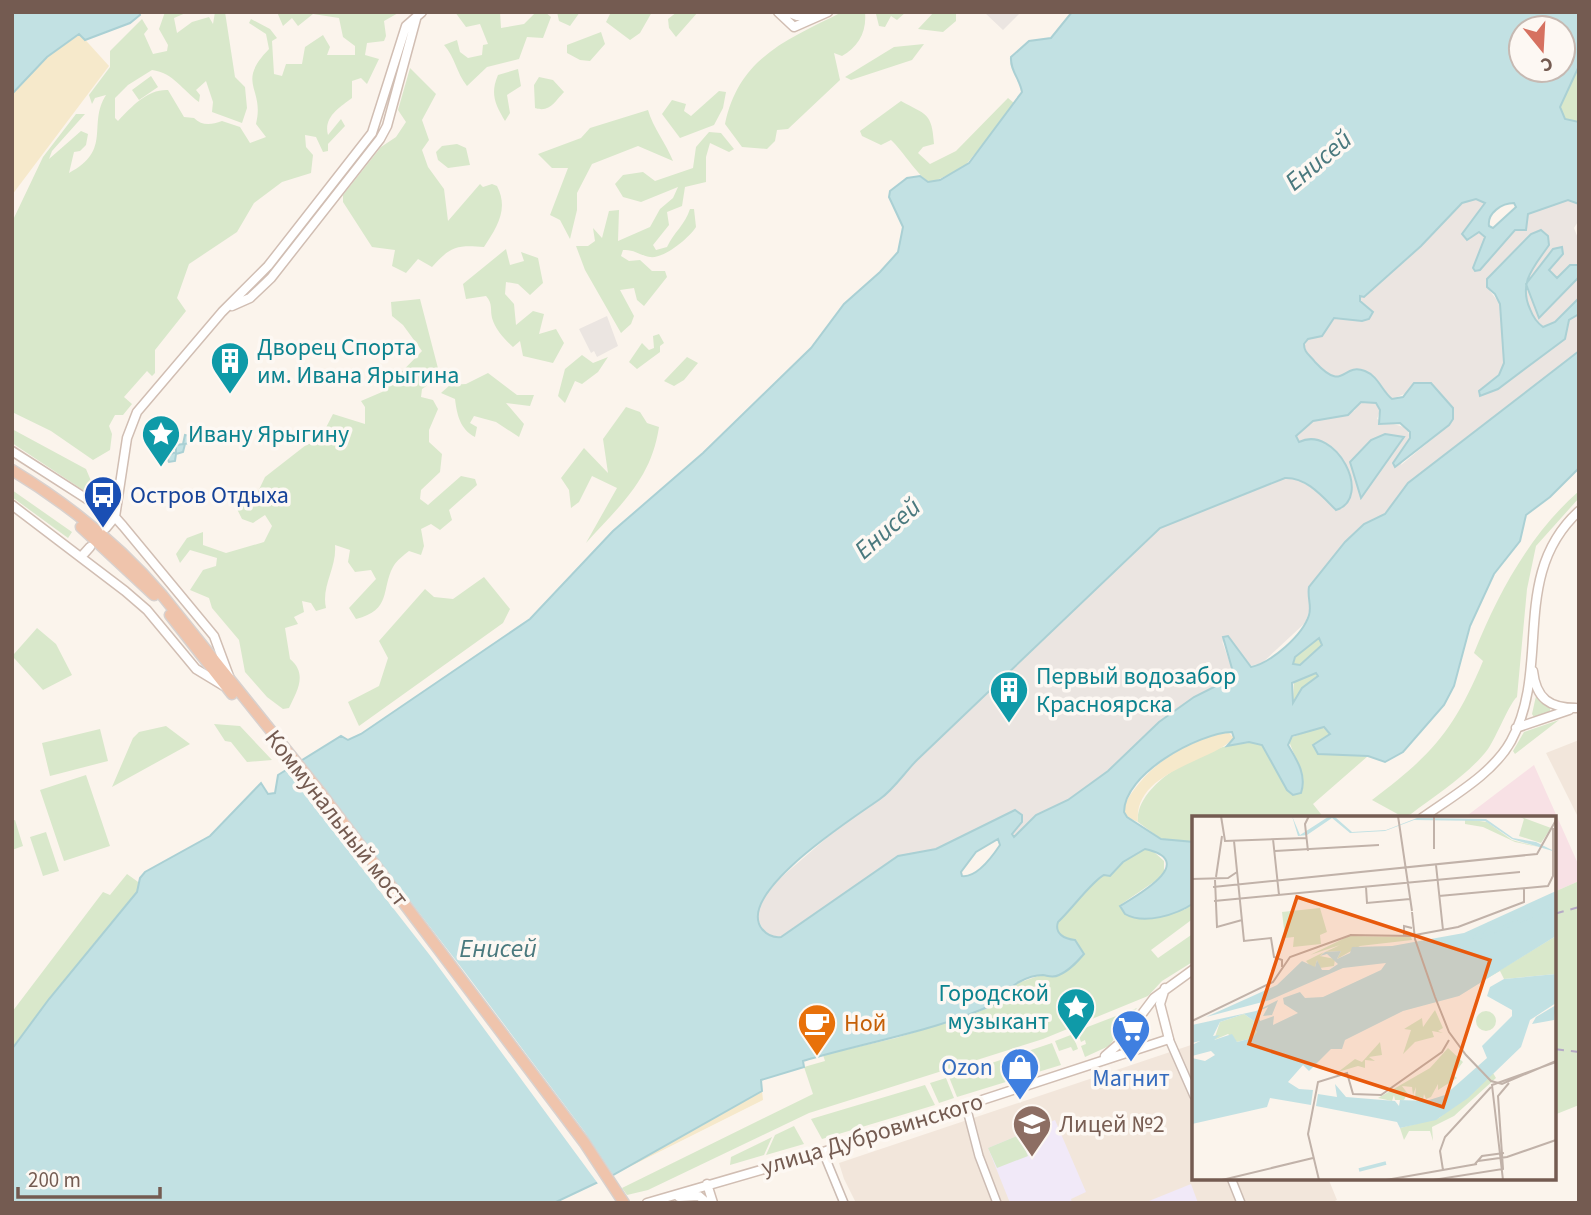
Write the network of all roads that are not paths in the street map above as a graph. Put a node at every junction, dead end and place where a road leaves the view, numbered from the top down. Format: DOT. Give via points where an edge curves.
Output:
graph roads {
  1 [pos="778,12"];
  2 [pos="788,12"];
  3 [pos="825,14"];
  4 [pos="419,16"];
  5 [pos="263,271"];
  6 [pos="271,278"];
  7 [pos="226,309"];
  8 [pos="12,451"];
  9 [pos="12,470"];
  10 [pos="12,478"];
  11 [pos="12,505"];
  12 [pos="1579,511"];
  13 [pos="115,517"];
  14 [pos="106,528"];
  15 [pos="90,547"];
  16 [pos="81,557"];
  17 [pos="1532,655"];
  18 [pos="229,685"];
  19 [pos="1578,707"];
  20 [pos="1516,729"];
  21 [pos="274,741"];
  22 [pos="1425,816"];
  23 [pos="1192,970"];
  24 [pos="1165,988"];
  25 [pos="1169,1039"];
  26 [pos="1096,1061"];
  27 [pos="1192,1091"];
  28 [pos="966,1106"];
  29 [pos="823,1152"];
  30 [pos="1232,1180"];
  31 [pos="707,1184"];
  32 [pos="659,1199"];
  33 [pos="618,1203"];
  34 [pos="624,1203"];
  35 [pos="647,1203"];
  36 [pos="707,1203"];
  37 [pos="713,1203"];
  38 [pos="844,1203"];
  39 [pos="997,1203"];
  40 [pos="1241,1203"];
  1 -- 3 [label="main road" via="794,27"];
  2 -- 3 [label="main road" via="804,17"];
  4 -- 5 [label="main road" via="406,26 372,133"];
  4 -- 6 [label="main road" via="380,139"];
  5 -- 6 [label="main road"];
  5 -- 7 [label="main road"];
  6 -- 7 [label="main road" via="250,298"];
  7 -- 13 [label="main road" via="137,412 127,438"];
  8 -- 13 [label="main road"];
  9 -- 18 [label="highway, Коммунальный мост" via="58,499 139,568"];
  10 -- 18 [label="highway, Коммунальный мост" via="54,504 134,573"];
  11 -- 16 [label="main road"];
  12 -- 17 [label="main road" via="1553,541 1540,570"];
  13 -- 14 [label="main road"];
  13 -- 18 [label="main road" via="214,636"];
  15 -- 16 [label="main road"];
  16 -- 18 [label="main road" via="147,610 196,669"];
  17 -- 19 [label="main road" via="1534,681 1543,700 1555,707"];
  17 -- 20 [label="main road"];
  18 -- 21 [label="highway, Коммунальный мост"];
  19 -- 20 [label="main road"];
  20 -- 22 [label="main road" via="1485,771"];
  21 -- 33 [label="highway, Коммунальный мост" via="584,1150"];
  21 -- 34 [label="highway, Коммунальный мост" via="320,792 584,1142"];
  23 -- 24 [label="main road, улица Дубровинского"];
  24 -- 25 [label="main road" via="1160,1004"];
  24 -- 26 [label="main road, улица Дубровинского" via="1120,1043"];
  25 -- 26 [label="main road, улица Дубровинского"];
  25 -- 27 [label="street"];
  26 -- 28 [label="main road, улица Дубровинского"];
  28 -- 29 [label="main road, улица Дубровинского"];
  28 -- 39 [label="street"];
  29 -- 31 [label="main road, улица Дубровинского"];
  29 -- 38 [label="street"];
  30 -- 40 [label="street"];
  31 -- 32 [label="main road, улица Дубровинского"];
  31 -- 37 [label="main road"];
  32 -- 35 [label="main road, улица Дубровинского"];
  32 -- 36 [label="main road" via="699,1196"];
}
